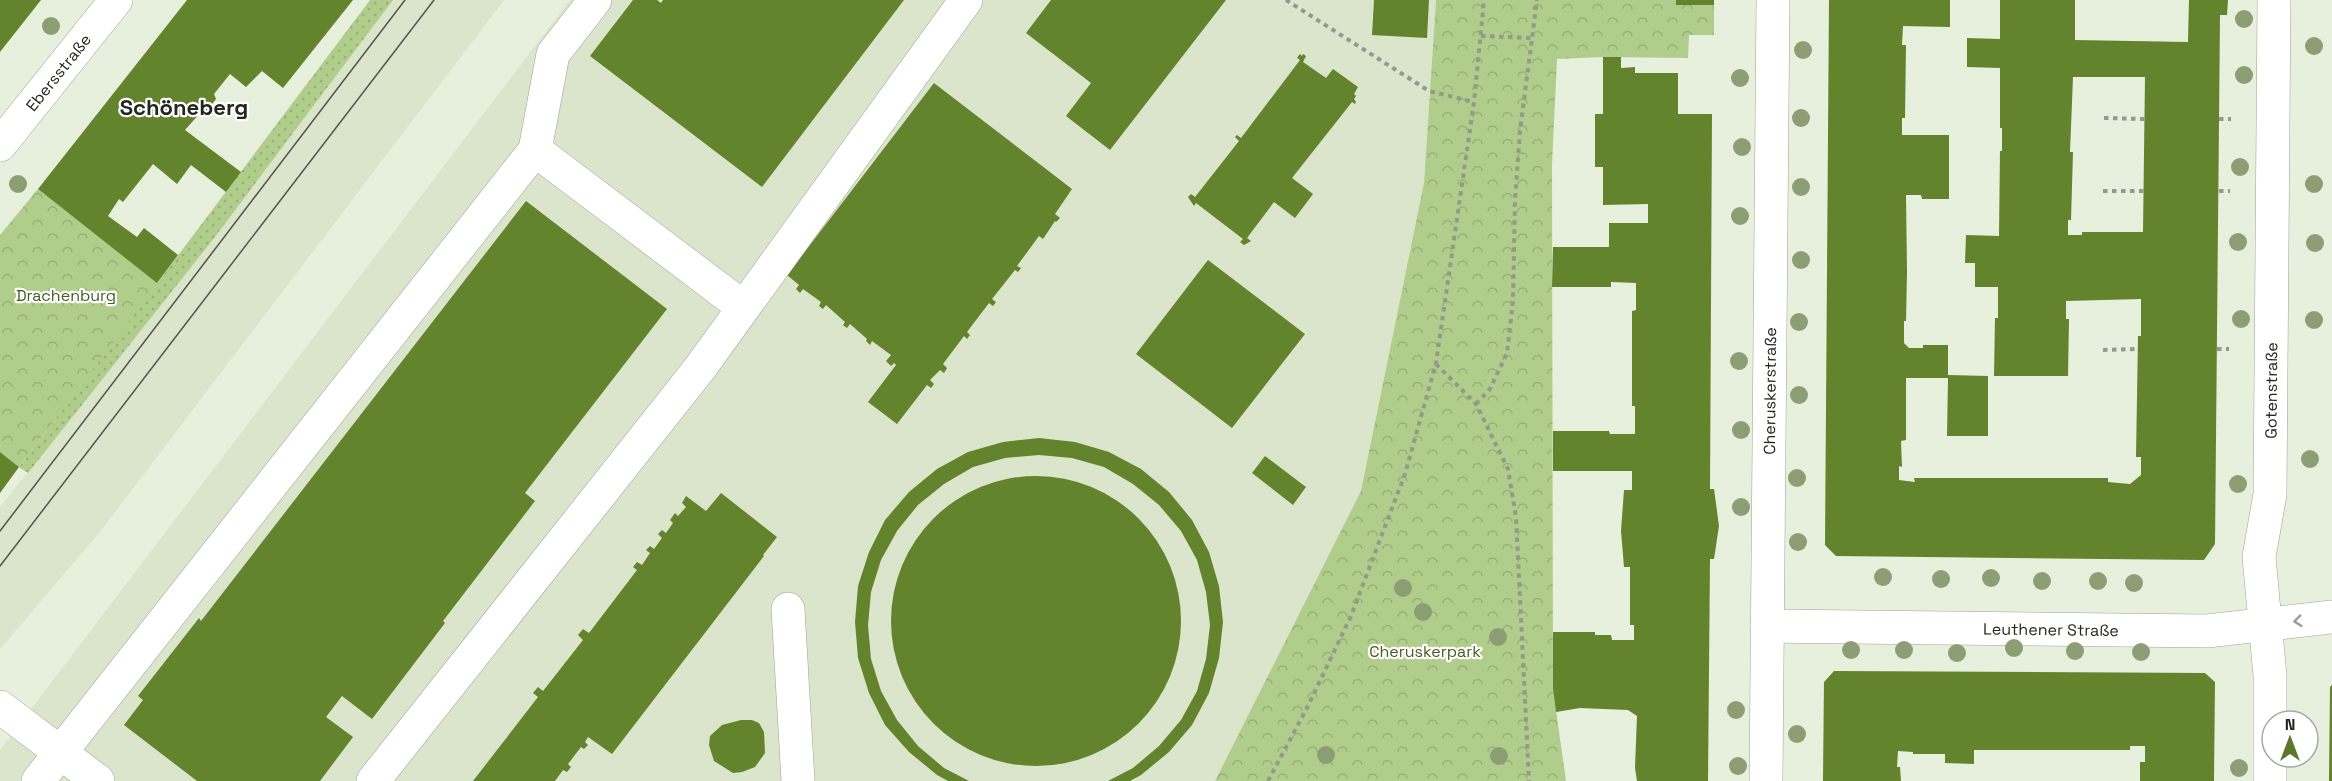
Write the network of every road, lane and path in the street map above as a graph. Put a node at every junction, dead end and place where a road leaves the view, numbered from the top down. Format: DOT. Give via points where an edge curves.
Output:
graph roads {
  1 [pos="116,0"];
  2 [pos="595,0"];
  3 [pos="966,0"];
  4 [pos="1286,0"];
  5 [pos="1484,0"];
  6 [pos="1537,0"];
  7 [pos="1773,0"];
  8 [pos="2274,0"];
  9 [pos="1481,36"];
  10 [pos="1532,38"];
  11 [pos="1474,102"];
  12 [pos="2104,118"];
  13 [pos="2145,118"];
  14 [pos="2219,119"];
  15 [pos="2231,119"];
  16 [pos="0,145"];
  17 [pos="535,150"];
  18 [pos="2103,191"];
  19 [pos="2144,191"];
  20 [pos="2219,191"];
  21 [pos="2230,191"];
  22 [pos="743,307"];
  23 [pos="2137,349"];
  24 [pos="2217,349"];
  25 [pos="2229,349"];
  26 [pos="2103,350"];
  27 [pos="1436,363"];
  28 [pos="1476,404"];
  29 [pos="788,609"];
  30 [pos="2332,617"];
  31 [pos="2265,625"];
  32 [pos="1767,626"];
  33 [pos="0,707"];
  34 [pos="61,753"];
  35 [pos="38,781"];
  36 [pos="98,781"];
  37 [pos="373,781"];
  38 [pos="798,781"];
  39 [pos="1268,781"];
  40 [pos="1529,781"];
  41 [pos="1766,781"];
  42 [pos="2270,781"];
  1 -- 16 [label="street, Ebersstraße"];
  2 -- 17 [label="street" via="553,54"];
  3 -- 22 [label="street"];
  4 -- 11 [label="path" via="1429,91"];
  5 -- 9 [label="path"];
  6 -- 10 [label="path"];
  7 -- 32 [label="street, Cheruskerstraße"];
  8 -- 31 [label="street, Gotenstraße" via="2270,494 2259,557"];
  9 -- 10 [label="path"];
  9 -- 11 [label="path"];
  10 -- 28 [label="path" via="1520,131 1507,353 1490,389"];
  11 -- 27 [label="path"];
  12 -- 13 [label="path"];
  14 -- 15 [label="path"];
  17 -- 22 [label="street"];
  17 -- 34 [label="street"];
  18 -- 19 [label="path"];
  20 -- 21 [label="path"];
  22 -- 37 [label="street" via="700,368"];
  23 -- 26 [label="path"];
  24 -- 25 [label="path"];
  27 -- 28 [label="path"];
  27 -- 39 [label="path" via="1405,474 1351,616"];
  28 -- 40 [label="path" via="1508,469 1516,517"];
  29 -- 38 [label="street"];
  30 -- 31 [label="street, Leuthener Straße, one-way"];
  31 -- 32 [label="street, Leuthener Straße" via="2207,631"];
  31 -- 42 [label="street, Gotenstraße" via="2270,676"];
  32 -- 41 [label="street, Cheruskerstraße"];
  33 -- 34 [label="street"];
  34 -- 35 [label="street"];
  34 -- 36 [label="street"];
}
